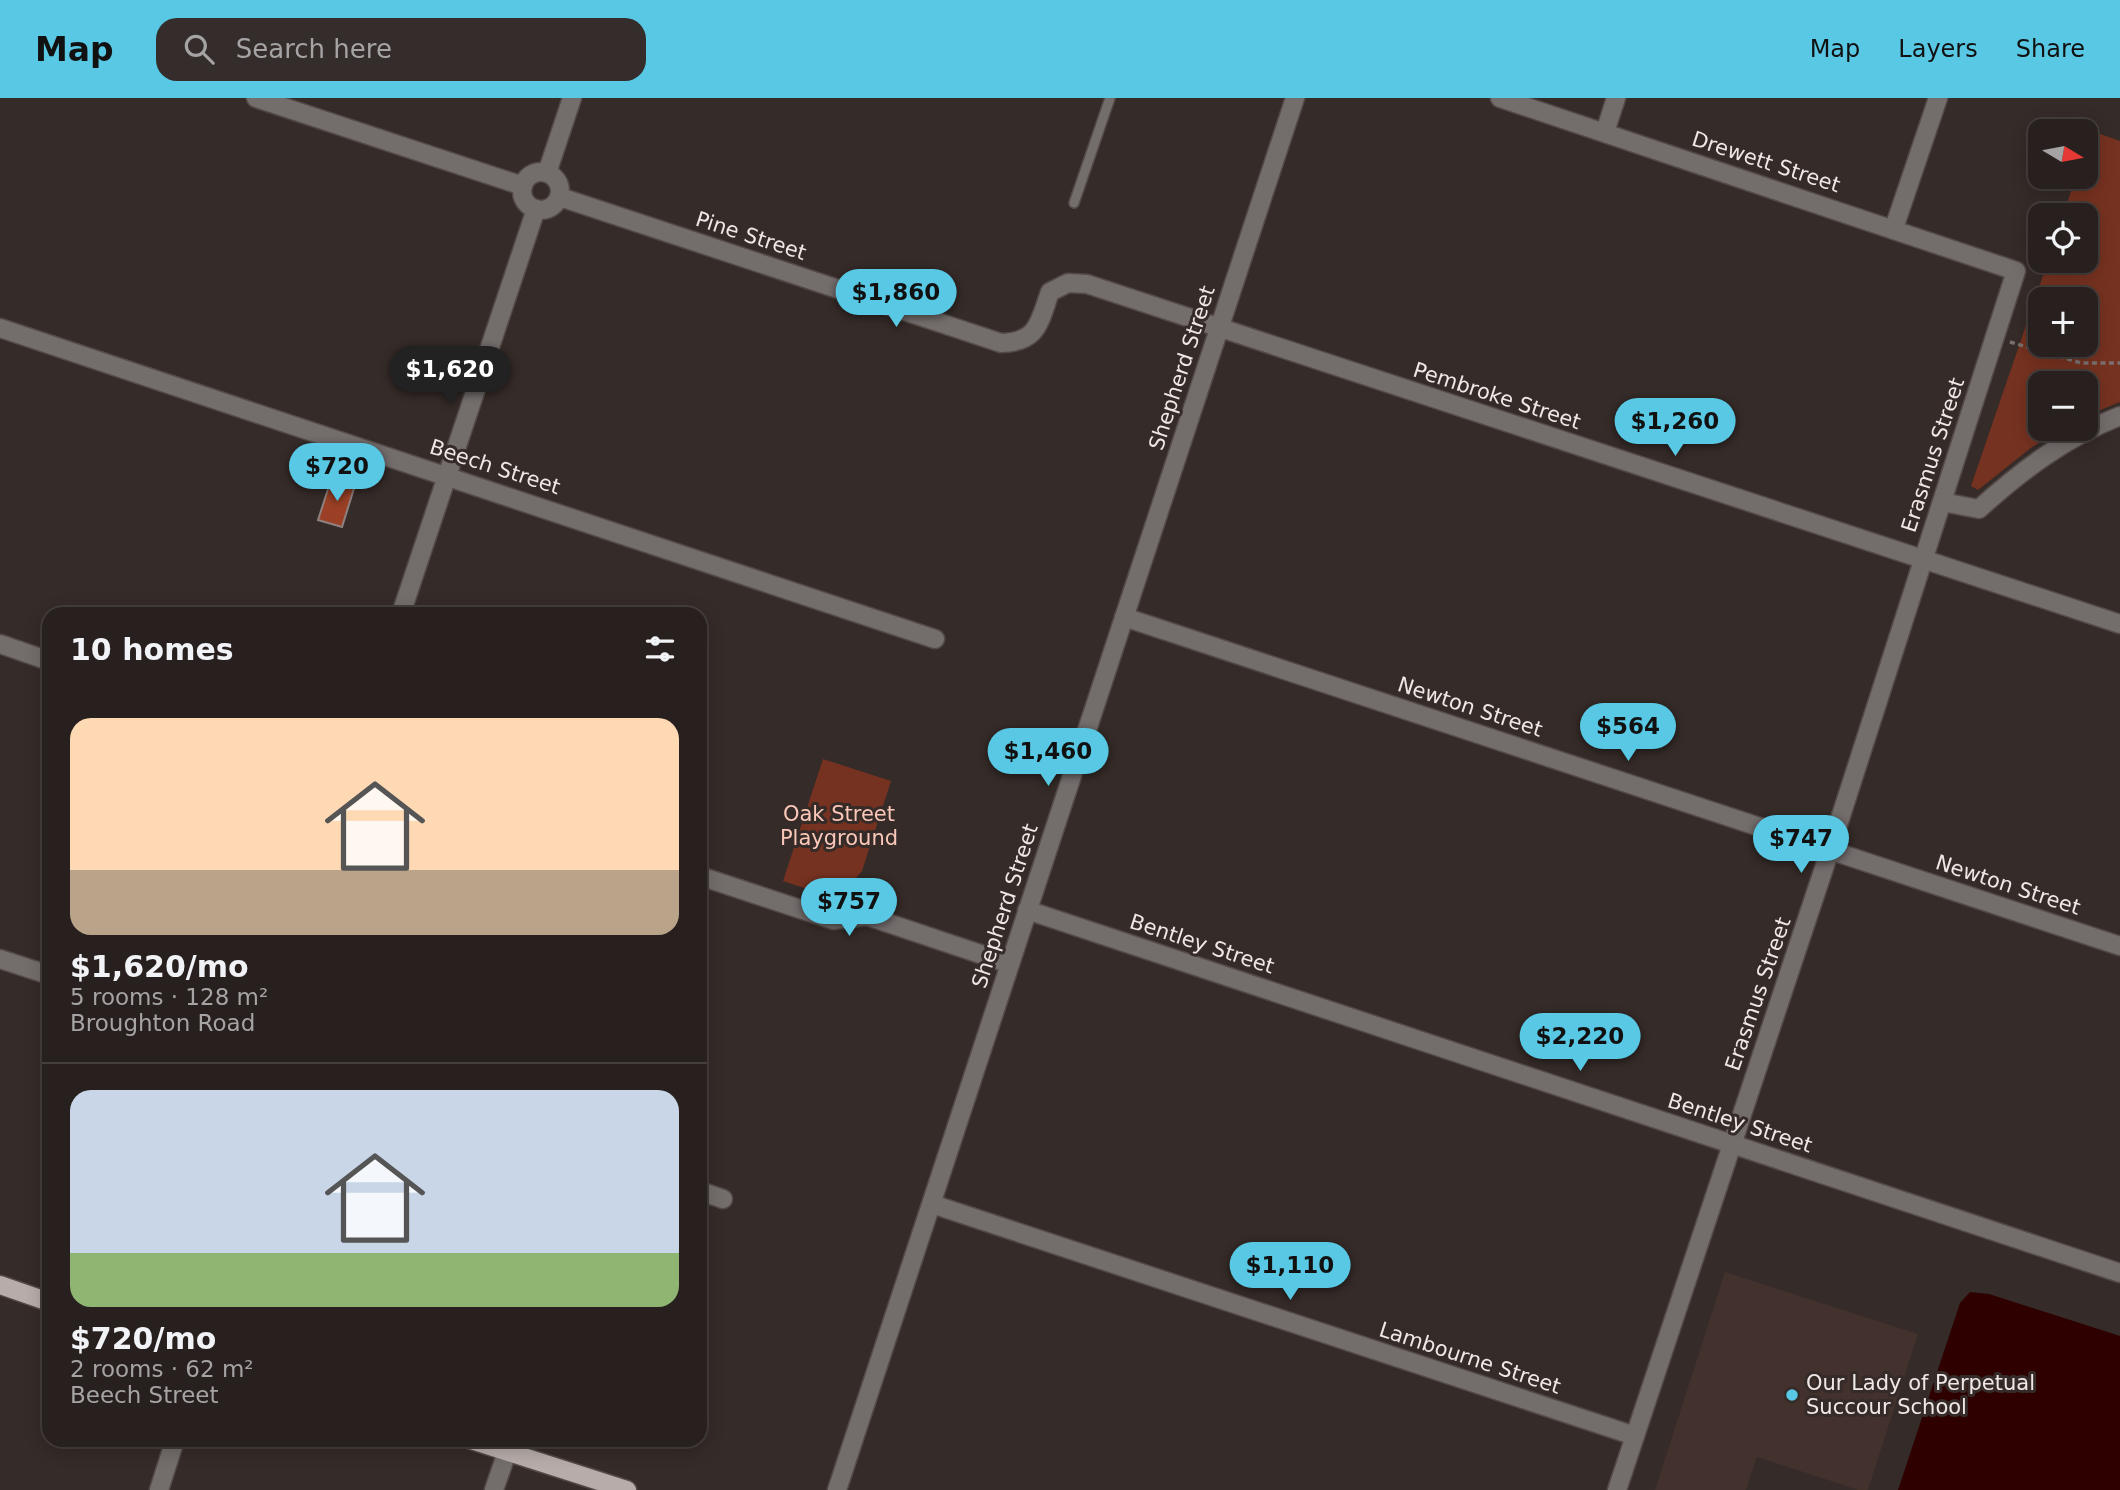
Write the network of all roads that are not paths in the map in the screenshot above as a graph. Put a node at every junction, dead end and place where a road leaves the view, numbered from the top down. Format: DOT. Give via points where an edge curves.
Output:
graph roads {
  1 [pos="256,98"];
  2 [pos="572,98"];
  3 [pos="1111,98"];
  4 [pos="1296,98"];
  5 [pos="1500,98"];
  6 [pos="1616,98"];
  7 [pos="1938,98"];
  8 [pos="1605,132"];
  9 [pos="547,173"];
  10 [pos="523,186"];
  11 [pos="560,197"];
  12 [pos="1074,203"];
  13 [pos="536,209"];
  14 [pos="1894,228"];
  15 [pos="2016,271"];
  16 [pos="0,328"];
  17 [pos="1219,329"];
  18 [pos="2120,416"];
  19 [pos="447,475"];
  20 [pos="1942,502"];
  21 [pos="1923,559"];
  22 [pos="403,607"];
  23 [pos="1124,617"];
  24 [pos="2120,624"];
  25 [pos="935,639"];
  26 [pos="0,645"];
  27 [pos="42,659"];
  28 [pos="1830,850"];
  29 [pos="707,878"];
  30 [pos="1027,910"];
  31 [pos="2120,946"];
  32 [pos="0,959"];
  33 [pos="1010,964"];
  34 [pos="42,973"];
  35 [pos="1731,1144"];
  36 [pos="707,1193"];
  37 [pos="723,1199"];
  38 [pos="932,1204"];
  39 [pos="2120,1273"];
  40 [pos="0,1285"];
  41 [pos="42,1300"];
  42 [pos="1635,1436"];
  43 [pos="173,1447"];
  44 [pos="492,1447"];
  45 [pos="507,1452"];
  46 [pos="159,1490"];
  47 [pos="494,1490"];
  48 [pos="627,1490"];
  49 [pos="837,1490"];
  50 [pos="1617,1490"];
  1 -- 10 [label="street"];
  2 -- 9 [label="street"];
  3 -- 12 [label="lane"];
  4 -- 17 [label="street, Shepherd Street"];
  5 -- 8 [label="street, Drewett Street"];
  6 -- 8 [label="street"];
  7 -- 14 [label="street"];
  8 -- 14 [label="street, Drewett Street"];
  9 -- 10 [label="street" via="530,176"];
  9 -- 11 [label="street" via="557,180"];
  10 -- 13 [label="street" via="523,197"];
  11 -- 13 [label="street" via="548,209"];
  11 -- 17 [label="street, Pine Street" via="1001,343 1020,343 1036,330 1050,292 1068,283 1087,284"];
  13 -- 19 [label="street"];
  14 -- 15 [label="street, Drewett Street"];
  15 -- 20 [label="street, Erasmus Street"];
  16 -- 19 [label="street, Beech Street"];
  17 -- 21 [label="street, Pembroke Street"];
  17 -- 23 [label="street, Shepherd Street"];
  18 -- 20 [label="street" via="2090,428 2022,470 1979,509"];
  19 -- 22 [label="street"];
  19 -- 25 [label="street, Beech Street"];
  20 -- 21 [label="street, Erasmus Street"];
  21 -- 24 [label="street, Pembroke Street"];
  21 -- 28 [label="street, Erasmus Street"];
  23 -- 28 [label="street, Newton Street"];
  23 -- 30 [label="street, Shepherd Street"];
  26 -- 27 [label="street"];
  28 -- 31 [label="street, Newton Street"];
  28 -- 35 [label="street, Erasmus Street"];
  29 -- 33 [label="street" via="833,920 867,916"];
  30 -- 33 [label="street, Shepherd Street"];
  30 -- 35 [label="street, Bentley Street"];
  32 -- 34 [label="street"];
  33 -- 38 [label="street, Shepherd Street"];
  35 -- 39 [label="street, Bentley Street"];
  35 -- 42 [label="street, Erasmus Street"];
  36 -- 37 [label="street"];
  38 -- 42 [label="street, Lambourne Street"];
  38 -- 49 [label="street, Shepherd Street"];
  40 -- 41 [label="main road"];
  42 -- 50 [label="street, Erasmus Street"];
  43 -- 46 [label="street"];
  44 -- 45 [label="main road"];
  45 -- 47 [label="street"];
  45 -- 48 [label="main road"];
}
